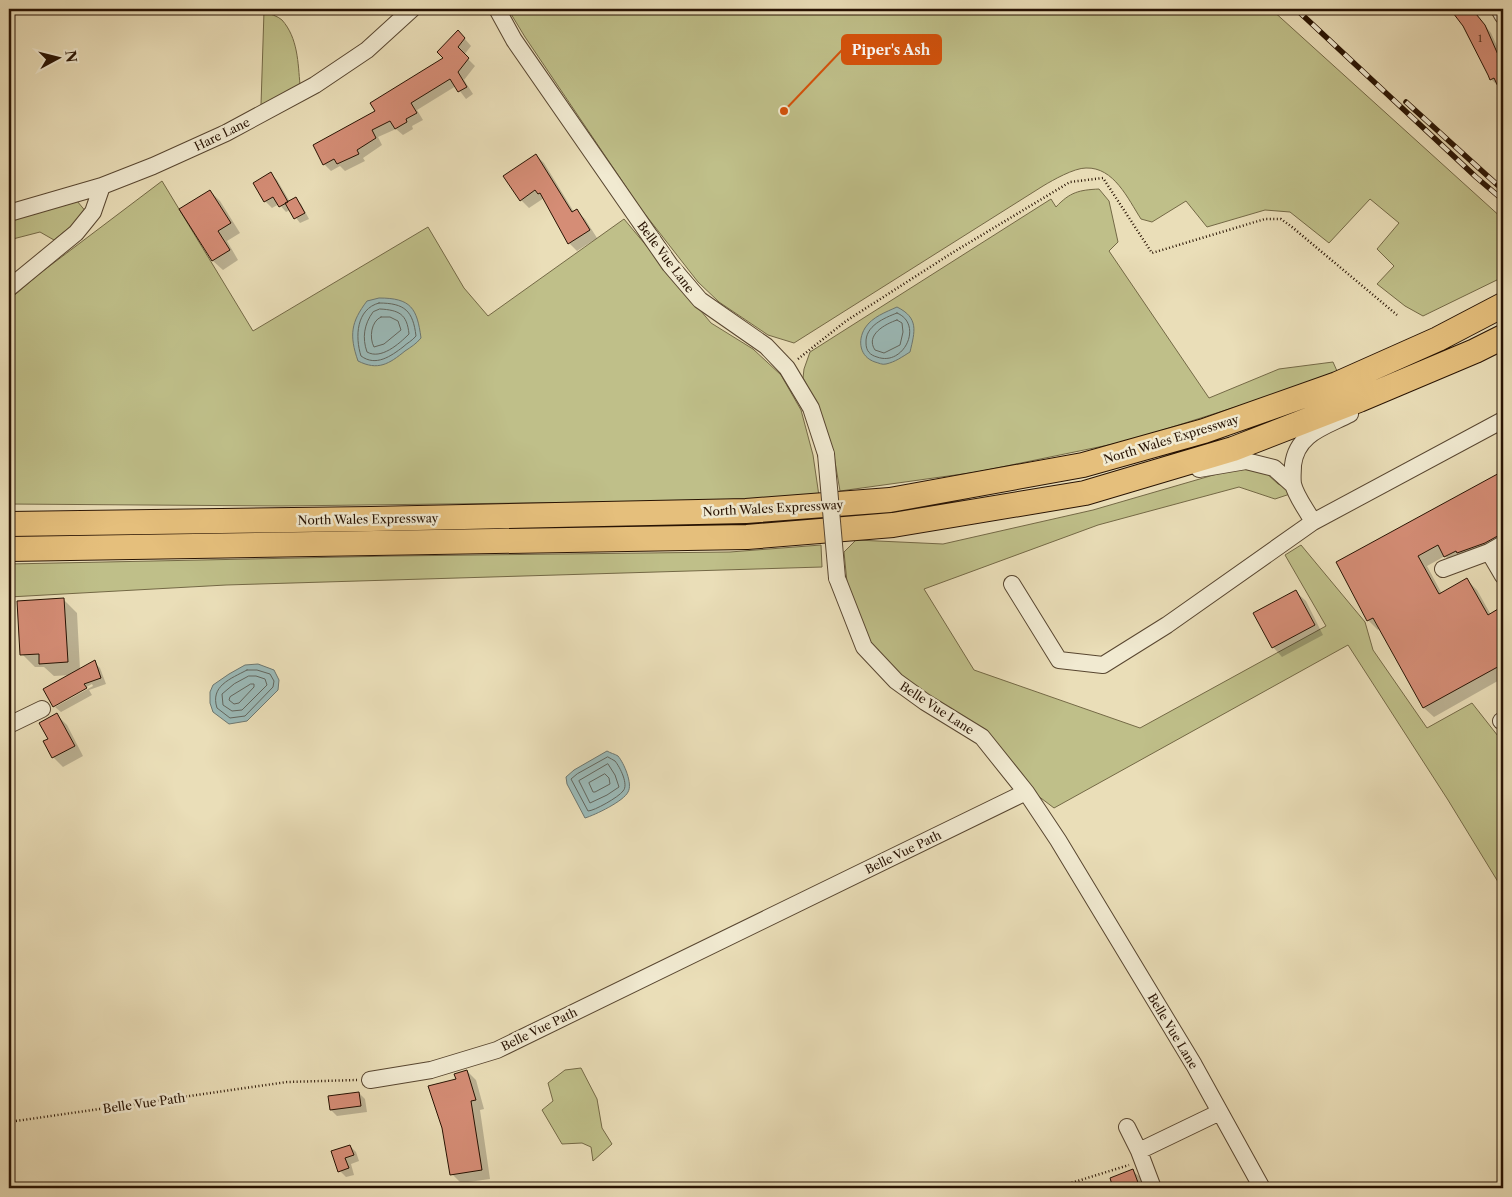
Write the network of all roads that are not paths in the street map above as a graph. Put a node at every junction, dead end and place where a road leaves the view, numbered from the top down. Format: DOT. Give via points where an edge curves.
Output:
graph roads {
  1 [pos="412,9"];
  2 [pos="497,9"];
  3 [pos="1500,9"];
  4 [pos="1503,16"];
  5 [pos="102,186"];
  6 [pos="9,213"];
  7 [pos="9,288"];
  8 [pos="1503,305"];
  9 [pos="1503,337"];
  10 [pos="1475,351"];
  11 [pos="1503,420"];
  12 [pos="1111,485"];
  13 [pos="1293,485"];
  14 [pos="1313,522"];
  15 [pos="9,524"];
  16 [pos="1496,548"];
  17 [pos="9,549"];
  18 [pos="1444,569"];
  19 [pos="1503,576"];
  20 [pos="1012,584"];
  21 [pos="42,709"];
  22 [pos="9,720"];
  23 [pos="1026,792"];
  24 [pos="370,1080"];
  25 [pos="1220,1112"];
  26 [pos="1127,1127"];
  27 [pos="1141,1156"];
  28 [pos="1153,1188"];
  29 [pos="1262,1188"];
  1 -- 5 [label="street, Hare Lane" via="367,50 315,85 226,133"];
  2 -- 23 [label="street, Belle Vue Lane, bridge" via="514,40 670,265 700,300 766,346 787,368 811,408 826,454 837,578 864,647 896,681 982,737"];
  3 -- 4 [label="street"];
  5 -- 6 [label="street, Hare Lane"];
  5 -- 7 [label="street" via="93,212 76,233"];
  8 -- 15 [label="highway, North Wales Expressway" via="1438,339 1337,384 1204,431 1083,464 890,500 746,511"];
  9 -- 10 [label="highway, North Wales Expressway"];
  10 -- 12 [label="highway, North Wales Expressway" via="1233,449"];
  10 -- 13 [label="street" via="1307,436 1298,446 1294,458"];
  11 -- 14 [label="street"];
  12 -- 13 [label="street" via="1246,461 1274,468"];
  12 -- 17 [label="highway, North Wales Expressway" via="1085,493 893,525 746,537"];
  13 -- 14 [label="street"];
  14 -- 20 [label="street" via="1167,625 1103,665 1058,660"];
  16 -- 18 [label="street"];
  16 -- 19 [label="street"];
  21 -- 22 [label="street" via="11,724"];
  23 -- 24 [label="street, Belle Vue Path" via="497,1050 431,1070"];
  23 -- 25 [label="street, Belle Vue Lane"];
  25 -- 27 [label="street"];
  25 -- 29 [label="street, Belle Vue Lane"];
  26 -- 27 [label="street"];
  27 -- 28 [label="street"];
}
